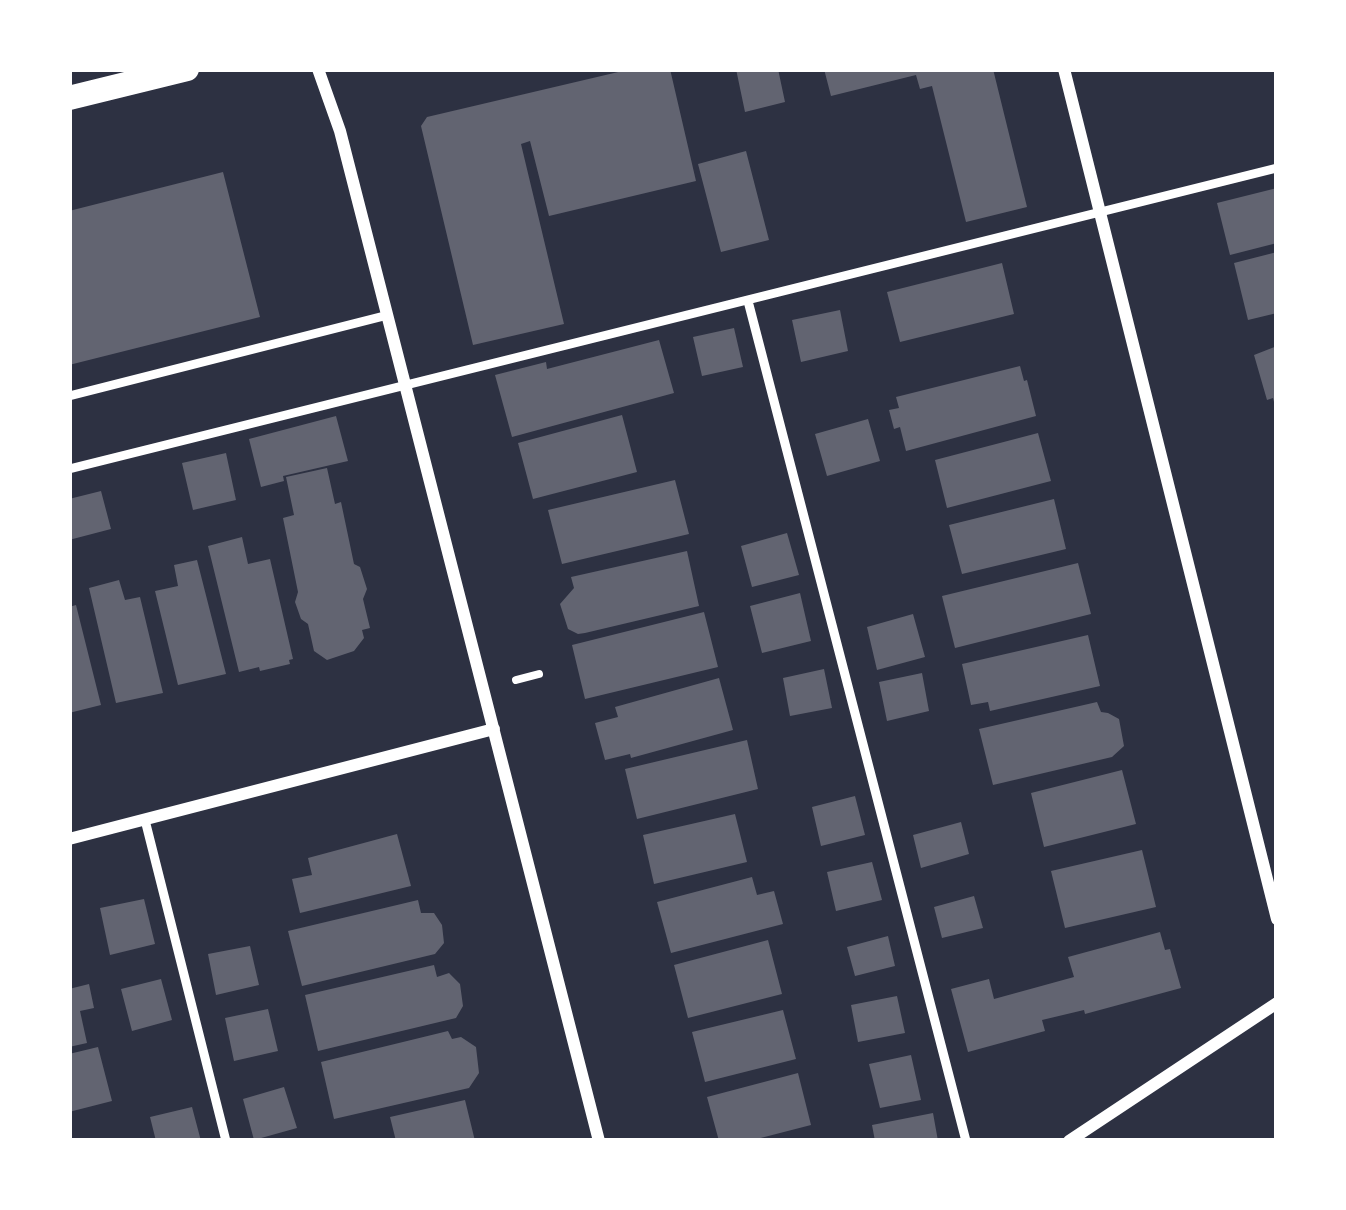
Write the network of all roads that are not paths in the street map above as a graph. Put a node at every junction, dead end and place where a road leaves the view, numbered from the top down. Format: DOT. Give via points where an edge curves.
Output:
graph roads {
  1 [pos="187,69"];
  2 [pos="318,69"];
  3 [pos="1064,69"];
  4 [pos="69,98"];
  5 [pos="1277,168"];
  6 [pos="1101,213"];
  7 [pos="748,301"];
  8 [pos="388,315"];
  9 [pos="406,385"];
  10 [pos="69,396"];
  11 [pos="69,469"];
  12 [pos="494,728"];
  13 [pos="145,820"];
  14 [pos="69,838"];
  15 [pos="1277,920"];
  16 [pos="1277,1003"];
  17 [pos="226,1141"];
  18 [pos="598,1141"];
  19 [pos="966,1141"];
  20 [pos="1069,1141"];
  1 -- 4 [label="main road"];
  2 -- 8 [label="street"];
  3 -- 6 [label="street"];
  5 -- 6 [label="lane"];
  6 -- 7 [label="lane"];
  6 -- 15 [label="street"];
  7 -- 9 [label="lane"];
  7 -- 19 [label="lane"];
  8 -- 9 [label="street"];
  8 -- 10 [label="lane"];
  9 -- 11 [label="lane"];
  9 -- 12 [label="street"];
  12 -- 13 [label="street"];
  12 -- 18 [label="street"];
  13 -- 14 [label="street"];
  13 -- 17 [label="lane"];
  16 -- 20 [label="street"];
}
